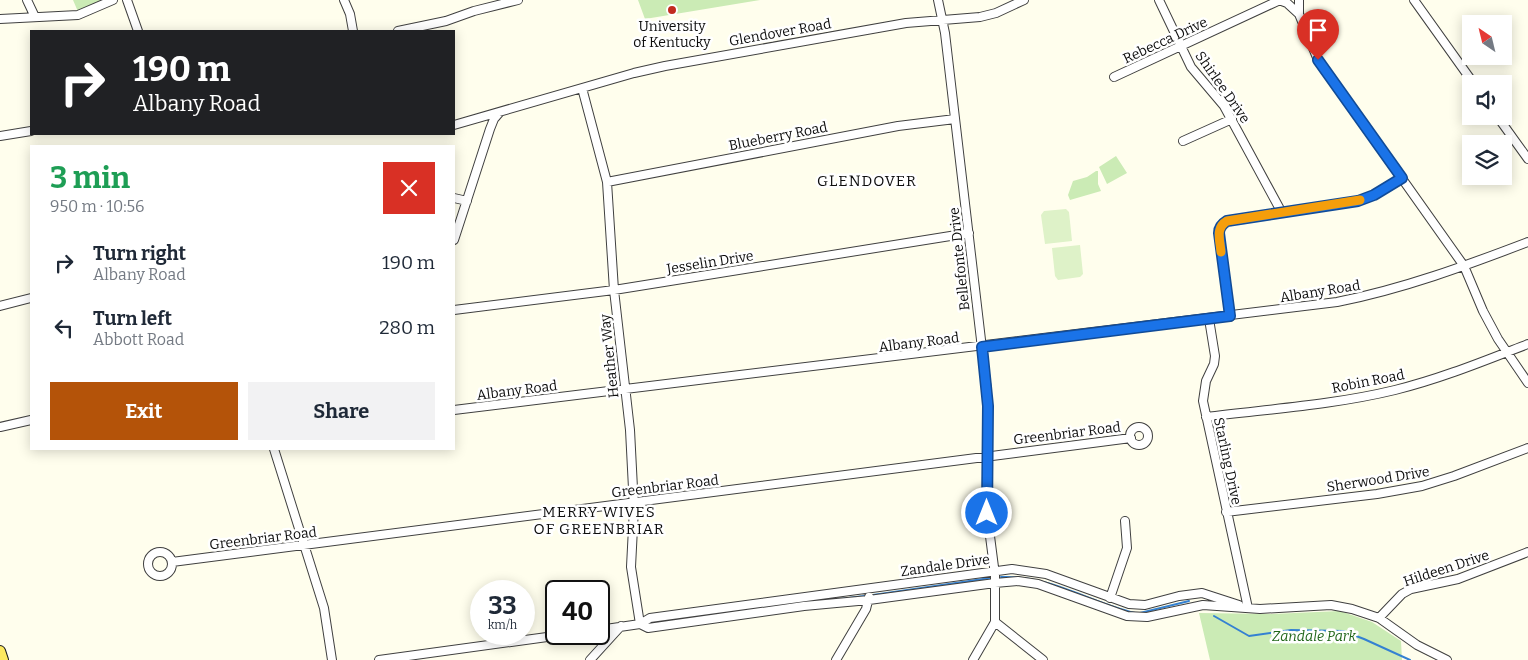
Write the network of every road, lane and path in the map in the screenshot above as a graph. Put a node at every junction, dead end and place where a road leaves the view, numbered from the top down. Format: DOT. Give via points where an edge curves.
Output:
graph roads {
  1 [pos="27,0"];
  2 [pos="113,0"];
  3 [pos="126,0"];
  4 [pos="344,0"];
  5 [pos="518,0"];
  6 [pos="938,0"];
  7 [pos="1024,0"];
  8 [pos="1159,0"];
  9 [pos="1279,0"];
  10 [pos="1299,0"];
  11 [pos="1414,0"];
  12 [pos="1299,14"];
  13 [pos="35,17"];
  14 [pos="0,19"];
  15 [pos="943,19"];
  16 [pos="138,30"];
  17 [pos="353,30"];
  18 [pos="403,30"];
  19 [pos="1181,46"];
  20 [pos="1468,75"];
  21 [pos="1114,77"];
  22 [pos="582,88"];
  23 [pos="500,112"];
  24 [pos="955,119"];
  25 [pos="1232,119"];
  26 [pos="455,125"];
  27 [pos="1504,125"];
  28 [pos="30,131"];
  29 [pos="0,136"];
  30 [pos="1183,141"];
  31 [pos="1528,159"];
  32 [pos="1402,178"];
  33 [pos="607,182"];
  34 [pos="455,198"];
  35 [pos="467,201"];
  36 [pos="1282,213"];
  37 [pos="969,233"];
  38 [pos="455,237"];
  39 [pos="1528,242"];
  40 [pos="1464,266"];
  41 [pos="614,290"];
  42 [pos="30,298"];
  43 [pos="0,306"];
  44 [pos="455,310"];
  45 [pos="1230,316"];
  46 [pos="1209,319"];
  47 [pos="1528,344"];
  48 [pos="982,347"];
  49 [pos="1507,352"];
  50 [pos="1528,383"];
  51 [pos="625,390"];
  52 [pos="455,410"];
  53 [pos="1206,417"];
  54 [pos="30,420"];
  55 [pos="0,427"];
  56 [pos="1131,438"];
  57 [pos="1528,448"];
  58 [pos="274,450"];
  59 [pos="987,456"];
  60 [pos="633,503"];
  61 [pos="1226,512"];
  62 [pos="1125,521"];
  63 [pos="304,546"];
  64 [pos="1528,552"];
  65 [pos="172,562"];
  66 [pos="995,570"];
  67 [pos="995,583"];
  68 [pos="868,588"];
  69 [pos="1110,598"];
  70 [pos="869,600"];
  71 [pos="1248,608"];
  72 [pos="1379,618"];
  73 [pos="995,622"];
  74 [pos="640,624"];
  75 [pos="621,626"];
  76 [pos="610,628"];
  77 [pos="545,637"];
  78 [pos="0,652"];
  79 [pos="3,660"];
  80 [pos="332,660"];
  81 [pos="379,660"];
  82 [pos="590,660"];
  83 [pos="836,660"];
  84 [pos="973,660"];
  85 [pos="1043,660"];
  86 [pos="1447,660"];
  1 -- 13 [label="street"];
  2 -- 13 [label="street" via="78,15"];
  3 -- 16 [label="street"];
  4 -- 17 [label="street"];
  5 -- 18 [label="street"];
  6 -- 15 [label="street, Bellefonte Drive"];
  7 -- 15 [label="street, Glendover Road" via="987,16"];
  8 -- 19 [label="street, Shirlee Drive"];
  9 -- 12 [label="street"];
  9 -- 19 [label="street, Rebecca Drive"];
  10 -- 12 [label="street"];
  11 -- 20 [label="street"];
  12 -- 32 [label="street" via="1318,60"];
  13 -- 14 [label="street"];
  15 -- 22 [label="street, Glendover Road" via="906,22 665,66"];
  15 -- 24 [label="street, Bellefonte Drive"];
  19 -- 21 [label="street, Rebecca Drive"];
  19 -- 25 [label="street, Shirlee Drive" via="1196,73"];
  22 -- 23 [label="street, Glendover Road"];
  22 -- 33 [label="street, Heather Way"];
  23 -- 26 [label="street, Glendover Road"];
  23 -- 35 [label="street" via="490,129"];
  24 -- 33 [label="street, Blueberry Road" via="888,127"];
  24 -- 37 [label="street, Bellefonte Drive"];
  25 -- 30 [label="street"];
  25 -- 36 [label="street, Shirlee Drive"];
  27 -- 31 [label="street"];
  28 -- 29 [label="street"];
  32 -- 36 [label="street" via="1358,201"];
  32 -- 40 [label="street"];
  33 -- 41 [label="street, Heather Way"];
  34 -- 35 [label="street"];
  35 -- 38 [label="street"];
  36 -- 45 [label="street" via="1227,221 1220,227"];
  37 -- 41 [label="street, Jesselin Drive"];
  37 -- 48 [label="street, Bellefonte Drive"];
  39 -- 40 [label="street, Albany Road"];
  40 -- 45 [label="street, Albany Road" via="1359,298"];
  40 -- 49 [label="street" via="1483,310"];
  41 -- 44 [label="street, Jesselin Drive"];
  41 -- 51 [label="street, Heather Way"];
  42 -- 43 [label="street"];
  45 -- 46 [label="street, Albany Road"];
  46 -- 48 [label="street, Albany Road"];
  46 -- 53 [label="street, Starling Drive" via="1215,356 1203,394"];
  47 -- 49 [label="street, Robin Road"];
  48 -- 51 [label="street, Albany Road"];
  48 -- 59 [label="street, Bellefonte Drive" via="987,391"];
  49 -- 50 [label="street"];
  49 -- 53 [label="street, Robin Road" via="1430,380 1369,395"];
  51 -- 52 [label="street, Albany Road"];
  51 -- 60 [label="street, Heather Way"];
  53 -- 61 [label="street, Starling Drive"];
  54 -- 55 [label="street"];
  56 -- 59 [label="street, Greenbriar Road"];
  57 -- 61 [label="street, Sherwood Drive" via="1413,488"];
  58 -- 63 [label="street"];
  59 -- 60 [label="street, Greenbriar Road"];
  59 -- 66 [label="street, Bellefonte Drive" via="988,525"];
  60 -- 63 [label="street, Greenbriar Road"];
  60 -- 74 [label="street, Heather Way" via="632,567"];
  61 -- 71 [label="street, Starling Drive"];
  62 -- 69 [label="street" via="1127,548"];
  63 -- 65 [label="street, Greenbriar Road"];
  63 -- 80 [label="street" via="326,616"];
  64 -- 72 [label="street, Hildeen Drive" via="1458,579 1411,589"];
  66 -- 67 [label="street, Bellefonte Drive"];
  66 -- 68 [label="street, Zandale Drive"];
  66 -- 69 [label="street, Zandale Drive" via="1038,572"];
  67 -- 70 [label="street, Zandale Drive"];
  67 -- 71 [label="street, Zandale Drive" via="1018,581 1038,584 1110,611 1139,617 1203,605"];
  67 -- 73 [label="street, Bellefonte Drive"];
  68 -- 70 [label="street"];
  68 -- 74 [label="street, Zandale Drive" via="650,618"];
  69 -- 71 [label="street, Zandale Drive" via="1138,606 1202,594"];
  70 -- 74 [label="street, Zandale Drive" via="648,628"];
  70 -- 83 [label="street"];
  71 -- 72 [label="street, Zandale Drive" via="1331,605"];
  72 -- 86 [label="street, Zandale Drive" via="1417,645"];
  73 -- 84 [label="street"];
  73 -- 85 [label="street"];
  74 -- 75 [label="street, Zandale Drive"];
  75 -- 76 [label="street, Zandale Drive"];
  75 -- 82 [label="street"];
  77 -- 81 [label="street"];
  78 -- 79 [label="main road"];
}
